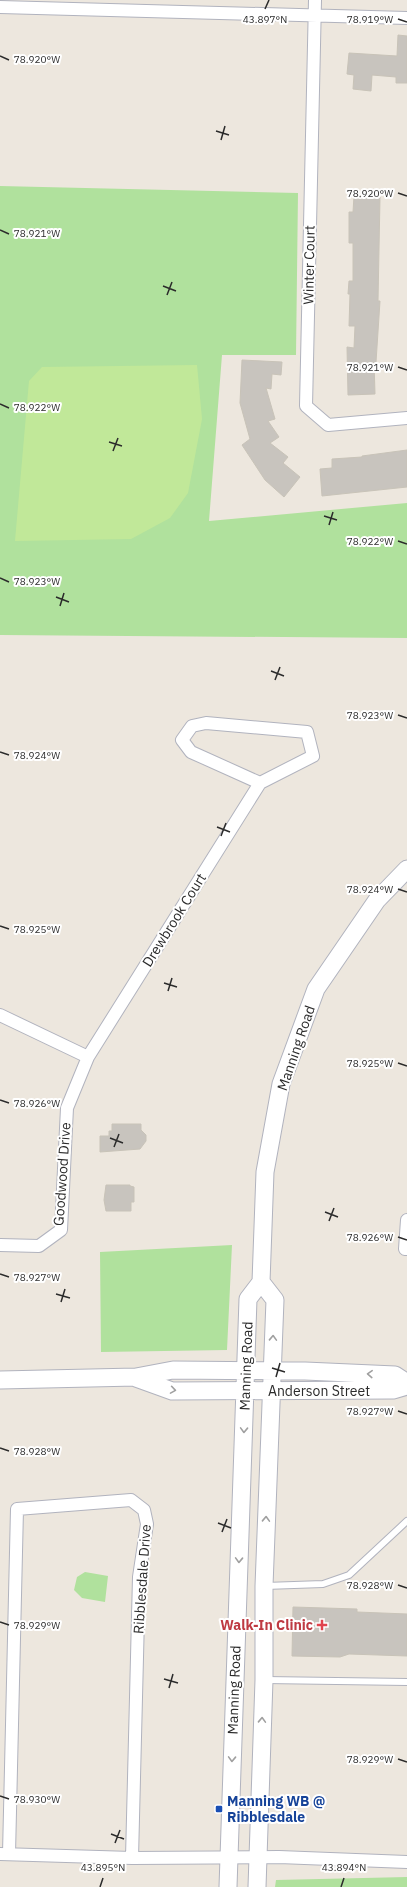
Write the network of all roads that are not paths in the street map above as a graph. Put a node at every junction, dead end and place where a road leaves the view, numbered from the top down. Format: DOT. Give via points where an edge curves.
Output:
graph roads {
  1 [pos="315,0"];
  2 [pos="0,7"];
  3 [pos="314,16"];
  4 [pos="407,18"];
  5 [pos="407,418"];
  6 [pos="260,782"];
  7 [pos="407,868"];
  8 [pos="0,1015"];
  9 [pos="88,1057"];
  10 [pos="407,1220"];
  11 [pos="0,1245"];
  12 [pos="407,1249"];
  13 [pos="261,1282"];
  14 [pos="245,1370"];
  15 [pos="272,1370"];
  16 [pos="136,1378"];
  17 [pos="0,1380"];
  18 [pos="407,1382"];
  19 [pos="407,1386"];
  20 [pos="244,1391"];
  21 [pos="271,1391"];
  22 [pos="407,1521"];
  23 [pos="264,1586"];
  24 [pos="264,1680"];
  25 [pos="407,1682"];
  26 [pos="4,1854"];
  27 [pos="258,1857"];
  28 [pos="132,1858"];
  29 [pos="229,1858"];
  30 [pos="407,1862"];
  31 [pos="228,1887"];
  32 [pos="257,1887"];
  1 -- 3 [label="street"];
  2 -- 3 [label="street"];
  3 -- 4 [label="street"];
  3 -- 5 [label="street, Winter Court" via="306,406 328,425"];
  6 -- 6 [label="street" via="314,756 307,732 206,723 192,726 182,740 191,752"];
  6 -- 9 [label="street, Drewbrook Court"];
  7 -- 13 [label="main road, Manning Road" via="377,900 316,989 281,1084 266,1172"];
  8 -- 9 [label="street"];
  9 -- 11 [label="street, Goodwood Drive" via="67,1108 61,1230 39,1246"];
  10 -- 12 [label="street" via="405,1250"];
  13 -- 14 [label="main road, Manning Road" via="248,1299"];
  15 -- 13 [label="main road, Manning Road, one-way" via="275,1300"];
  14 -- 15 [label="main road, Anderson Street"];
  14 -- 16 [label="main road, Anderson Street" via="173,1370"];
  14 -- 20 [label="main road, Manning Road"];
  18 -- 15 [label="main road, Anderson Street, one-way" via="395,1375"];
  15 -- 21 [label="main road, Manning Road"];
  16 -- 17 [label="main road, Anderson Street"];
  16 -- 20 [label="main road, Anderson Street, one-way" via="172,1391"];
  19 -- 21 [label="main road, Anderson Street" via="393,1390"];
  20 -- 21 [label="main road, Anderson Street"];
  20 -- 29 [label="main road, Manning Road, one-way"];
  23 -- 21 [label="main road, Manning Road, one-way"];
  22 -- 23 [label="lane" via="349,1574 323,1584"];
  23 -- 24 [label="main road, Manning Road"];
  24 -- 25 [label="lane"];
  27 -- 24 [label="main road, Manning Road, one-way"];
  26 -- 28 [label="street, Ribblesdale Drive"];
  26 -- 28 [label="street, Ribblesdale Drive" via="18,1509 131,1500 144,1510 147,1524 139,1577"];
  27 -- 29 [label="street, Ribblesdale Drive"];
  27 -- 30 [label="street, Ribblesdale Drive"];
  27 -- 32 [label="main road, Manning Road"];
  28 -- 29 [label="street, Ribblesdale Drive"];
  29 -- 31 [label="main road, Manning Road"];
}
